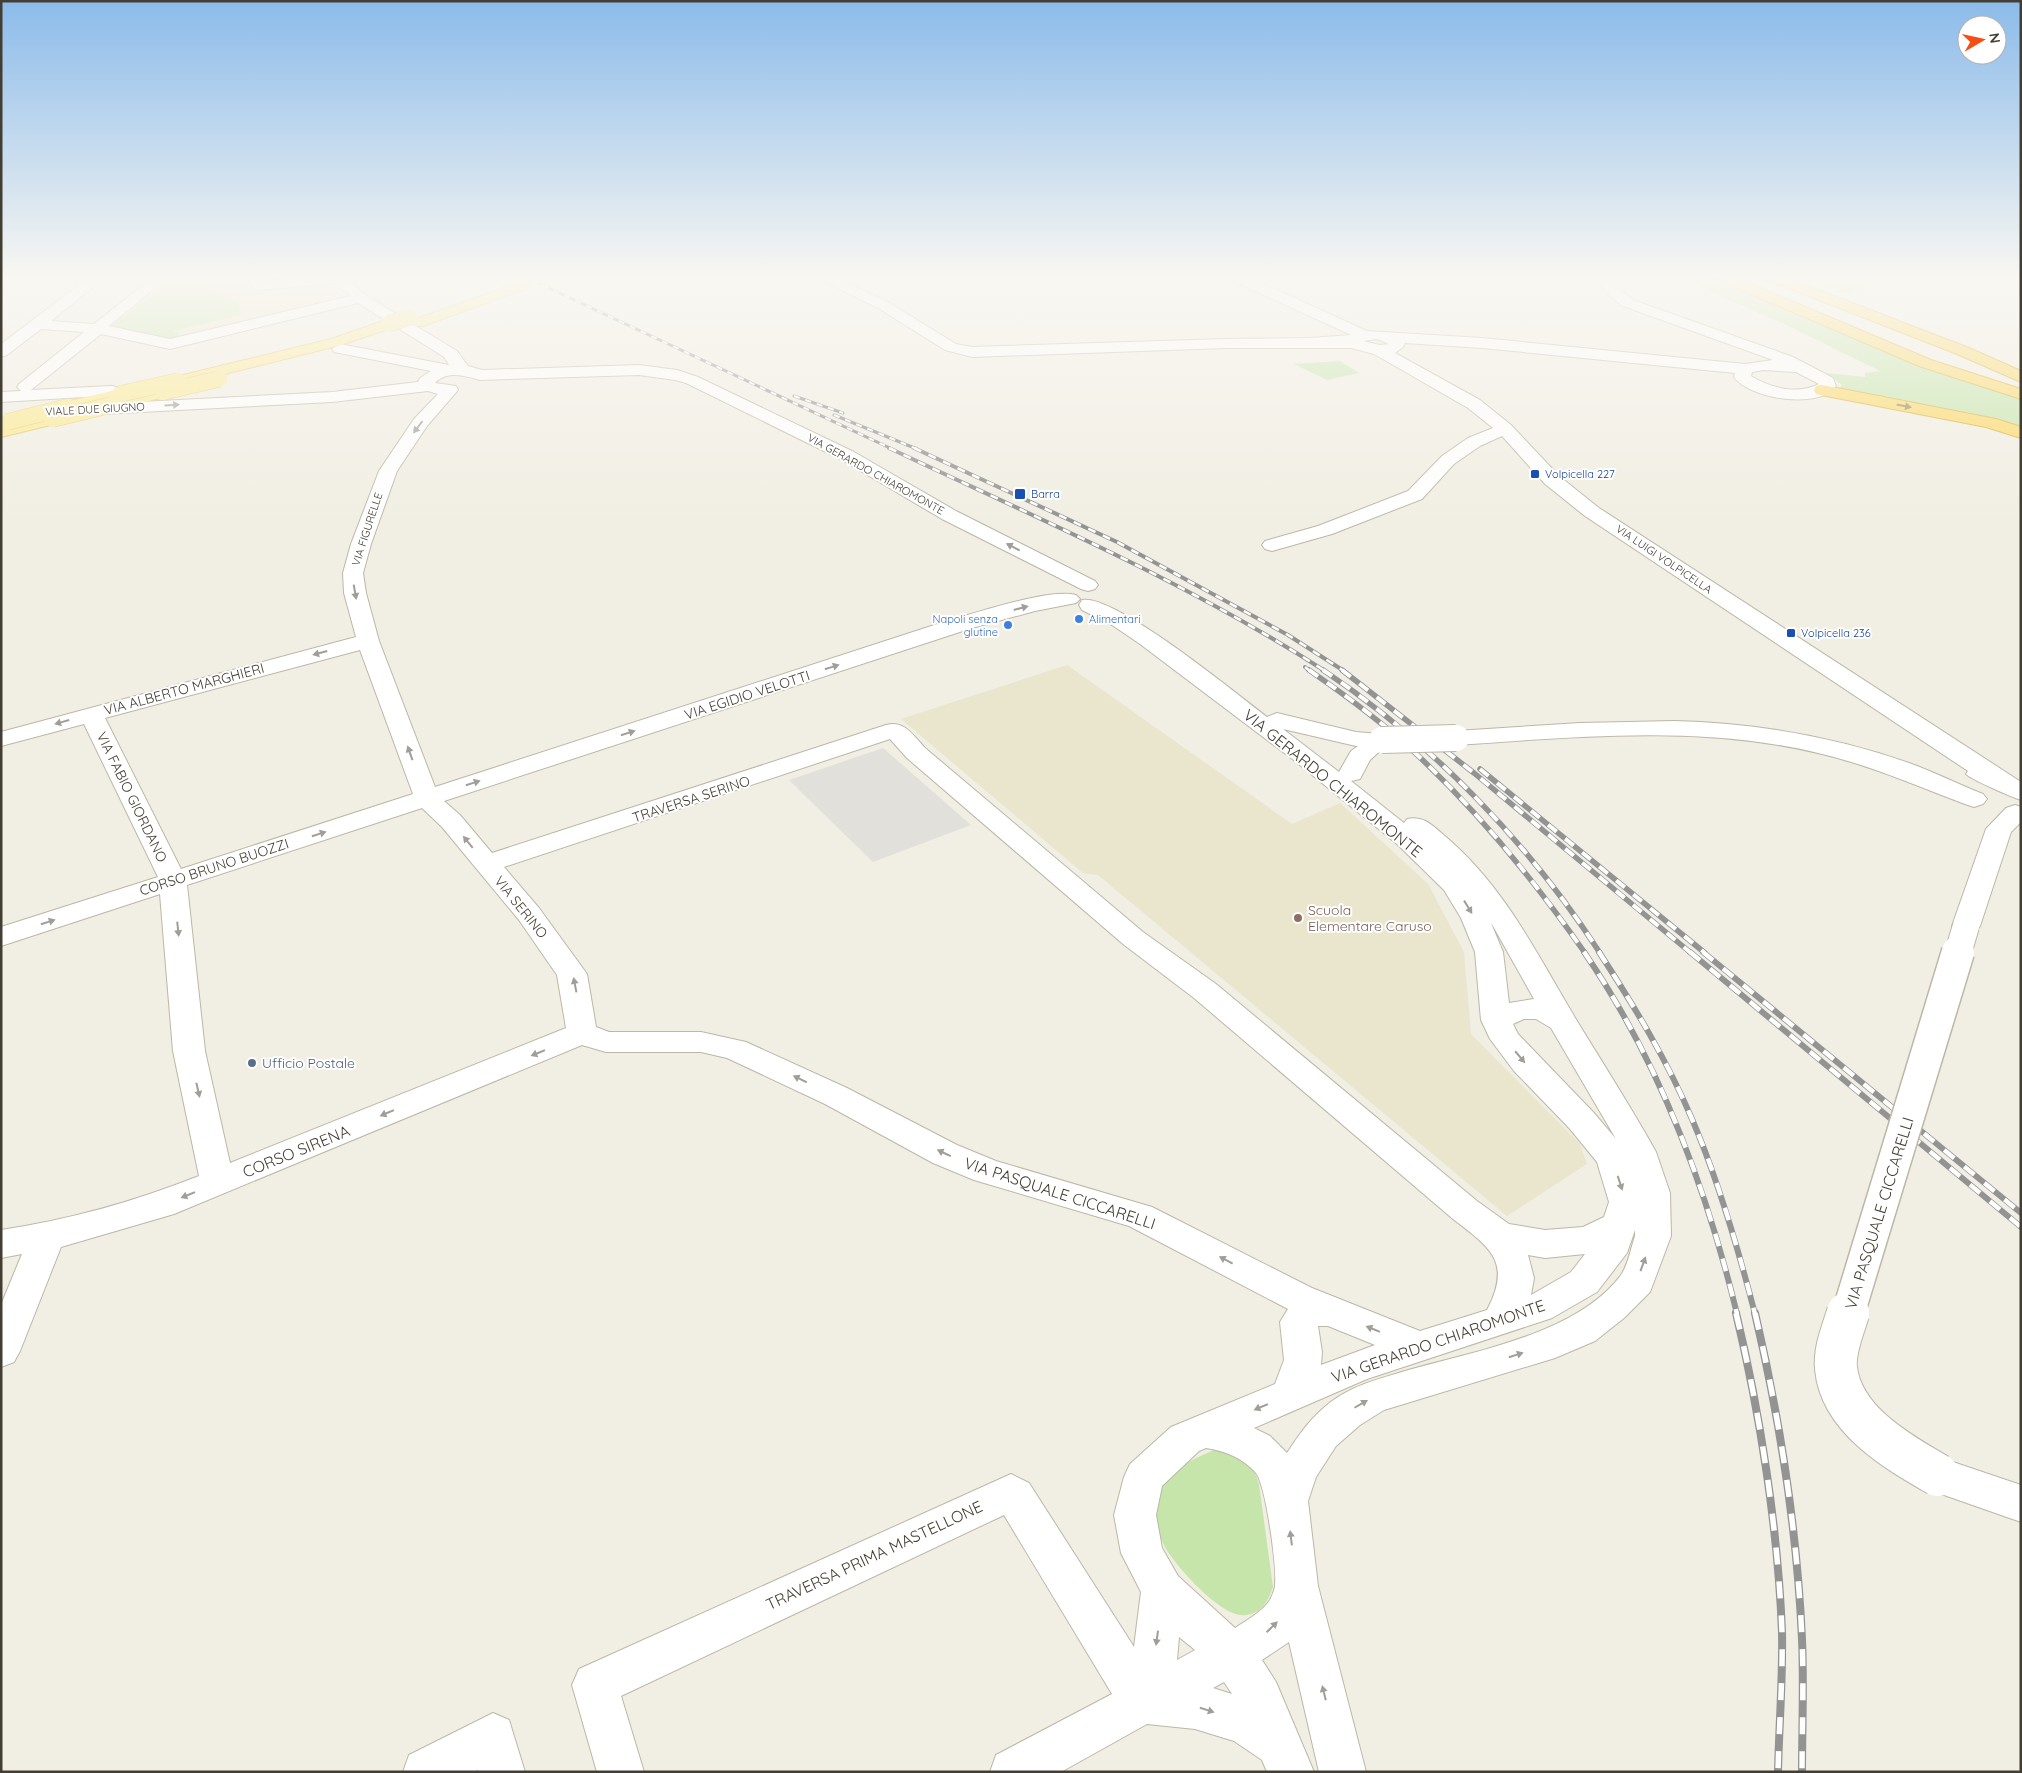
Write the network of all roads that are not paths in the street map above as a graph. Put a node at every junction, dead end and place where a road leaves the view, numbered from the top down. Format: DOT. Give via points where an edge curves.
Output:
graph roads {
  1 [pos="62,358"];
  2 [pos="272,358"];
  3 [pos="310,358"];
  4 [pos="375,358"];
  5 [pos="453,358"];
  6 [pos="1403,358"];
  7 [pos="1564,358"];
  8 [pos="1767,358"];
  9 [pos="1913,358"];
  10 [pos="1955,358"];
  11 [pos="1977,358"];
  12 [pos="2003,358"];
  13 [pos="1770,359"];
  14 [pos="2021,364"];
  15 [pos="1746,375"];
  16 [pos="452,377"];
  17 [pos="2021,378"];
  18 [pos="340,380"];
  19 [pos="227,382"];
  20 [pos="25,386"];
  21 [pos="1822,390"];
  22 [pos="2021,390"];
  23 [pos="2021,394"];
  24 [pos="1,397"];
  25 [pos="115,400"];
  26 [pos="3,423"];
  27 [pos="1505,429"];
  28 [pos="2021,434"];
  29 [pos="1272,545"];
  30 [pos="1091,595"];
  31 [pos="368,641"];
  32 [pos="91,714"];
  33 [pos="1277,720"];
  34 [pos="1,739"];
  35 [pos="1952,749"];
  36 [pos="1357,750"];
  37 [pos="1891,765"];
  38 [pos="1964,773"];
  39 [pos="1997,779"];
  40 [pos="427,799"];
  41 [pos="1979,801"];
  42 [pos="2014,812"];
  43 [pos="487,864"];
  44 [pos="173,880"];
  45 [pos="1,937"];
  46 [pos="1496,1020"];
  47 [pos="1562,1021"];
  48 [pos="582,1033"];
  49 [pos="218,1183"];
  50 [pos="1620,1225"];
  51 [pos="1500,1236"];
  52 [pos="47,1237"];
  53 [pos="1,1244"];
  54 [pos="1500,1321"];
  55 [pos="1314,1323"];
  56 [pos="1419,1347"];
  57 [pos="1,1351"];
  58 [pos="1289,1395"];
  59 [pos="1204,1431"];
  60 [pos="1287,1501"];
  61 [pos="2021,1504"];
  62 [pos="1296,1586"];
  63 [pos="1163,1590"];
  64 [pos="1232,1654"];
  65 [pos="1142,1701"];
  66 [pos="1339,1756"];
  67 [pos="1285,1757"];
  68 [pos="426,1772"];
  69 [pos="502,1772"];
  70 [pos="621,1772"];
  71 [pos="1013,1772"];
  1 -- 20 [label="street"];
  2 -- 25 [label="main road, bridge"];
  3 -- 19 [label="main road"];
  4 -- 16 [label="street"];
  5 -- 16 [label="street"];
  6 -- 27 [label="street, VIA LUIGI VOLPICELLA" via="1474,404"];
  7 -- 15 [label="street"];
  8 -- 13 [label="street"];
  9 -- 23 [label="highway"];
  10 -- 22 [label="highway"];
  11 -- 17 [label="highway"];
  12 -- 14 [label="highway"];
  13 -- 15 [label="street"];
  13 -- 21 [label="street" via="1816,373 1827,381 1828,386"];
  15 -- 21 [label="street" via="1770,390 1806,393"];
  16 -- 18 [label="street"];
  26 -- 16 [label="street, VIALE DUE GIUGNO, one-way" via="332,397"];
  16 -- 30 [label="street, VIA GERARDO CHIAROMONTE" via="638,370 692,380 848,456"];
  16 -- 31 [label="street, VIA FIGURELLE, one-way" via="388,471 361,544 353,573"];
  19 -- 24 [label="street, VIALE DUE GIUGNO"];
  19 -- 25 [label="main road, bridge"];
  21 -- 28 [label="highway, one-way" via="1990,423"];
  25 -- 26 [label="main road, bridge" via="67,407"];
  25 -- 26 [label="main road, bridge" via="52,419"];
  27 -- 29 [label="street" via="1474,442 1448,460 1415,495 1333,528"];
  27 -- 35 [label="street, VIA LUIGI VOLPICELLA" via="1552,480 1592,512"];
  30 -- 33 [label="street, VIA GERARDO CHIAROMONTE" via="1157,629"];
  30 -- 36 [label="street, VIA GERARDO CHIAROMONTE" via="1148,639"];
  40 -- 30 [label="street, VIA EGIDIO VELOTTI, one-way" via="964,623 1034,605"];
  31 -- 32 [label="street, VIA ALBERTO MARGHIERI, one-way"];
  40 -- 31 [label="street, VIA FIGURELLE, one-way"];
  32 -- 34 [label="street, VIA ALBERTO MARGHIERI, one-way"];
  32 -- 44 [label="street, VIA FABIO GIORDANO"];
  33 -- 36 [label="street, VIA GERARDO CHIAROMONTE"];
  33 -- 36 [label="street"];
  35 -- 38 [label="street, VIA LUIGI VOLPICELLA" via="1963,760"];
  35 -- 39 [label="street, VIA LUIGI VOLPICELLA"];
  36 -- 37 [label="street, bridge" via="1456,738 1634,728 1707,729 1771,737"];
  36 -- 46 [label="street, VIA GERARDO CHIAROMONTE, one-way" via="1406,838 1454,885 1475,918 1489,952"];
  36 -- 47 [label="street, VIA GERARDO CHIAROMONTE" via="1480,885"];
  37 -- 38 [label="street"];
  37 -- 41 [label="street"];
  38 -- 39 [label="street"];
  38 -- 41 [label="street, VIA LUIGI VOLPICELLA" via="1957,778 1961,789"];
  39 -- 42 [label="street"];
  43 -- 40 [label="street, VIA SERINO, one-way" via="451,821"];
  44 -- 40 [label="street, CORSO BRUNO BUOZZI, one-way"];
  41 -- 42 [label="street"];
  42 -- 61 [label="street, VIA PASQUALE CICCARELLI, bridge" via="1966,926 1838,1347 1836,1369 1842,1388 1856,1411 1894,1449 1938,1475"];
  48 -- 43 [label="street, VIA SERINO, one-way" via="572,974 530,914"];
  43 -- 51 [label="street, TRAVERSA SERINO" via="894,730 1118,925 1205,991 1464,1210"];
  45 -- 44 [label="street, CORSO BRUNO BUOZZI, one-way"];
  44 -- 49 [label="street, one-way" via="189,1051"];
  46 -- 47 [label="street" via="1520,1009 1533,1009 1549,1011"];
  46 -- 50 [label="street, VIA GERARDO CHIAROMONTE, one-way" via="1505,1039 1525,1063 1582,1121 1612,1158 1626,1202"];
  60 -- 47 [label="street, VIA GERARDO CHIAROMONTE, one-way" via="1299,1469 1322,1434 1346,1413 1374,1397 1542,1346 1582,1330 1612,1308 1637,1282 1654,1236 1653,1192 1627,1129"];
  48 -- 49 [label="street, CORSO SIRENA, one-way"];
  55 -- 48 [label="street, VIA PASQUALE CICCARELLI, one-way" via="1140,1216 986,1171 945,1154 836,1096 735,1049 701,1042 606,1042"];
  49 -- 52 [label="street, CORSO SIRENA, one-way" via="162,1205"];
  50 -- 51 [label="street" via="1588,1240 1565,1244"];
  50 -- 54 [label="street, VIA GERARDO CHIAROMONTE" via="1614,1243 1584,1282 1539,1308"];
  51 -- 54 [label="street" via="1513,1256 1517,1274 1514,1295"];
  52 -- 53 [label="street, CORSO SIRENA"];
  52 -- 57 [label="street"];
  54 -- 56 [label="street, VIA GERARDO CHIAROMONTE"];
  56 -- 55 [label="street, VIA PASQUALE CICCARELLI, one-way"];
  55 -- 58 [label="street" via="1300,1377"];
  56 -- 58 [label="street, VIA GERARDO CHIAROMONTE" via="1356,1367"];
  58 -- 59 [label="street, VIA GERARDO CHIAROMONTE, one-way"];
  59 -- 60 [label="street" via="1226,1434 1250,1445 1270,1462"];
  59 -- 63 [label="street, VIA GERARDO CHIAROMONTE" via="1185,1439 1144,1477 1134,1516 1142,1553"];
  62 -- 60 [label="street, VIA GERARDO CHIAROMONTE, one-way"];
  64 -- 62 [label="street, one-way" via="1268,1632 1287,1613"];
  66 -- 62 [label="street, VIA GERARDO CHIAROMONTE, one-way"];
  63 -- 64 [label="street, VIA GERARDO CHIAROMONTE"];
  63 -- 65 [label="street, one-way" via="1153,1670"];
  64 -- 65 [label="street"];
  64 -- 67 [label="street, VIA GERARDO CHIAROMONTE" via="1260,1698"];
  65 -- 67 [label="street, one-way" via="1195,1706 1245,1721"];
  65 -- 70 [label="street, TRAVERSA PRIMA MASTELLONE" via="1010,1492 595,1685"];
  65 -- 71 [label="street"];
  68 -- 69 [label="street" via="493,1736"];
}
